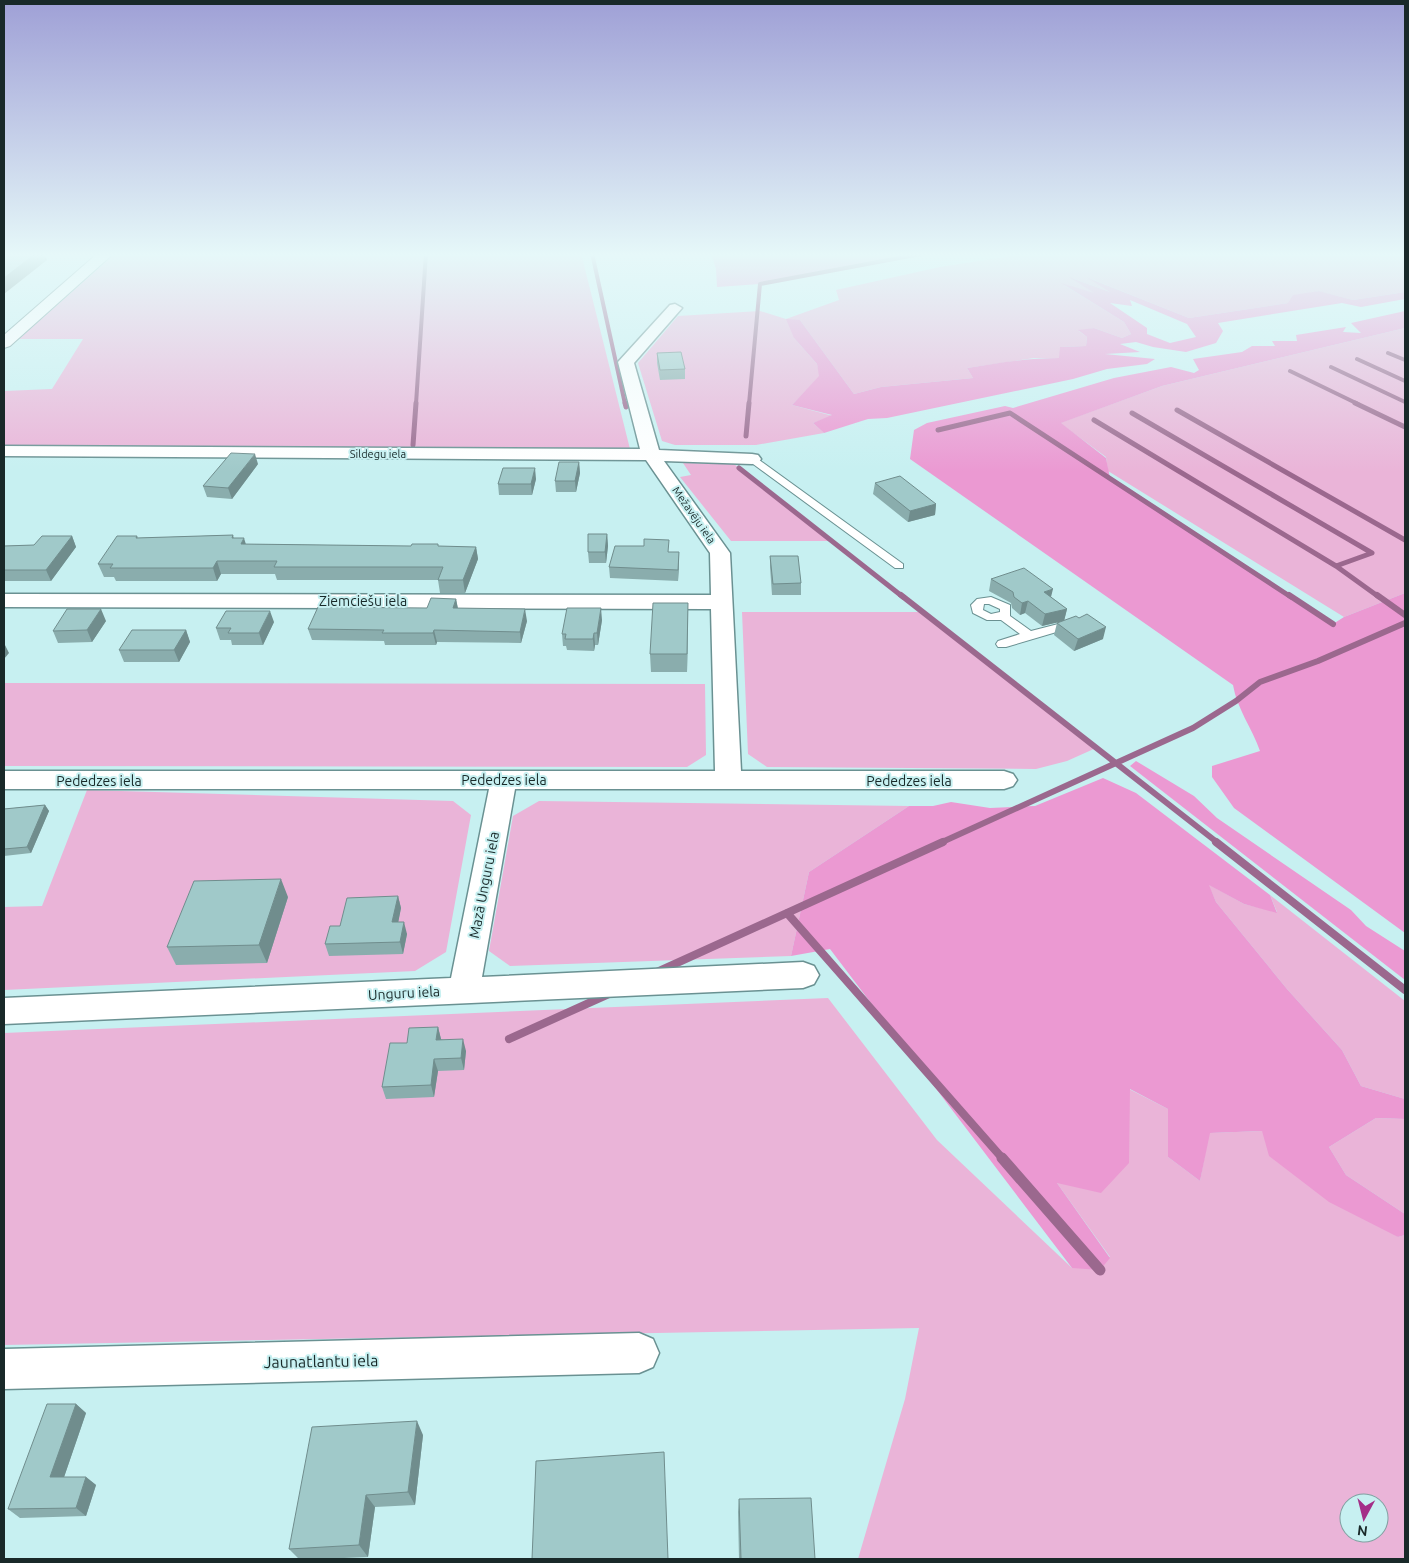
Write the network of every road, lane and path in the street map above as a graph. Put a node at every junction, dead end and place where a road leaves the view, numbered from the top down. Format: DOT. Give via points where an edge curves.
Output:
graph roads {
  1 [pos="24,326"];
  2 [pos="658,326"];
  3 [pos="4,343"];
  4 [pos="4,451"];
  5 [pos="651,455"];
  6 [pos="752,459"];
  7 [pos="899,566"];
  8 [pos="4,600"];
  9 [pos="722,602"];
  10 [pos="1003,616"];
  11 [pos="1066,626"];
  12 [pos="1029,635"];
  13 [pos="1002,644"];
  14 [pos="728,779"];
  15 [pos="4,780"];
  16 [pos="504,780"];
  17 [pos="1004,780"];
  18 [pos="803,975"];
  19 [pos="464,990"];
  20 [pos="4,1011"];
  21 [pos="639,1353"];
  22 [pos="4,1369"];
  1 -- 3 [label="street"];
  2 -- 5 [label="street, Mežavēju iela" via="626,362"];
  4 -- 5 [label="street, Sildegu iela"];
  5 -- 6 [label="street, Sildegu iela"];
  5 -- 9 [label="street, Mežavēju iela" via="720,553"];
  6 -- 7 [label="lane"];
  8 -- 9 [label="street, Ziemciešu iela"];
  9 -- 14 [label="street, Mežavēju iela"];
  10 -- 12 [label="lane"];
  11 -- 12 [label="lane"];
  12 -- 13 [label="lane"];
  14 -- 16 [label="street, Pededzes iela"];
  14 -- 17 [label="street, Pededzes iela"];
  15 -- 16 [label="street, Pededzes iela"];
  16 -- 19 [label="street, Mazā Unguru iela"];
  18 -- 19 [label="street, Unguru iela"];
  19 -- 20 [label="street, Unguru iela"];
  21 -- 22 [label="street, Jaunatlantu iela"];
}
